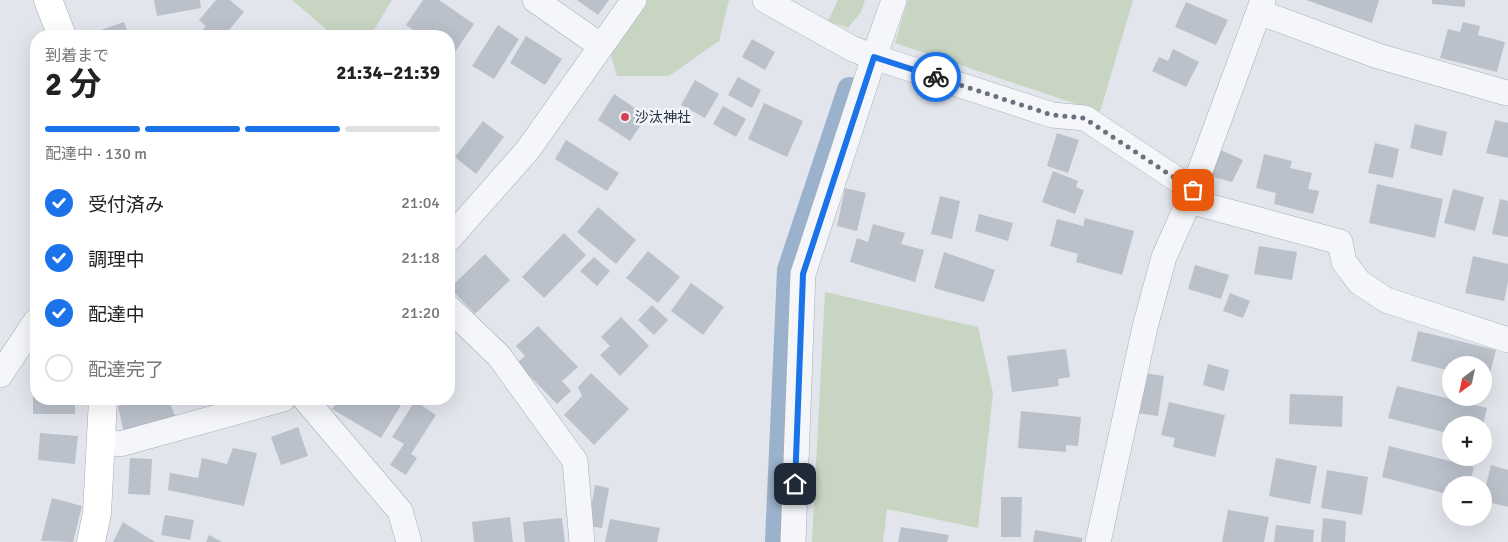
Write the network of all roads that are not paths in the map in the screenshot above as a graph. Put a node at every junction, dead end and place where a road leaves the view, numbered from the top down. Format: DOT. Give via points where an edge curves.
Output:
graph roads {
  1 [pos="48,0"];
  2 [pos="535,0"];
  3 [pos="634,0"];
  4 [pos="765,0"];
  5 [pos="894,0"];
  6 [pos="1261,6"];
  7 [pos="60,30"];
  8 [pos="601,46"];
  9 [pos="865,54"];
  10 [pos="1508,92"];
  11 [pos="1191,195"];
  12 [pos="455,232"];
  13 [pos="455,314"];
  14 [pos="30,330"];
  15 [pos="1508,340"];
  16 [pos="0,375"];
  17 [pos="103,405"];
  18 [pos="261,405"];
  19 [pos="310,405"];
  20 [pos="101,441"];
  21 [pos="91,542"];
  22 [pos="409,542"];
  23 [pos="582,542"];
  24 [pos="793,542"];
  25 [pos="1098,542"];
  1 -- 7 [label="street"];
  2 -- 8 [label="street"];
  3 -- 8 [label="street"];
  4 -- 9 [label="street"];
  5 -- 9 [label="street"];
  6 -- 10 [label="street" via="1378,56"];
  6 -- 11 [label="street"];
  8 -- 12 [label="street" via="527,151"];
  9 -- 11 [label="street" via="1052,115 1084,118"];
  9 -- 24 [label="street" via="803,274"];
  11 -- 15 [label="street" via="1340,242 1344,262 1359,282 1386,300"];
  11 -- 25 [label="street" via="1164,257 1145,327"];
  13 -- 23 [label="street" via="499,356 575,461"];
  14 -- 16 [label="street"];
  17 -- 20 [label="street"];
  18 -- 20 [label="street" via="120,444"];
  19 -- 22 [label="street" via="400,511"];
  20 -- 21 [label="street" via="97,513"];
}
